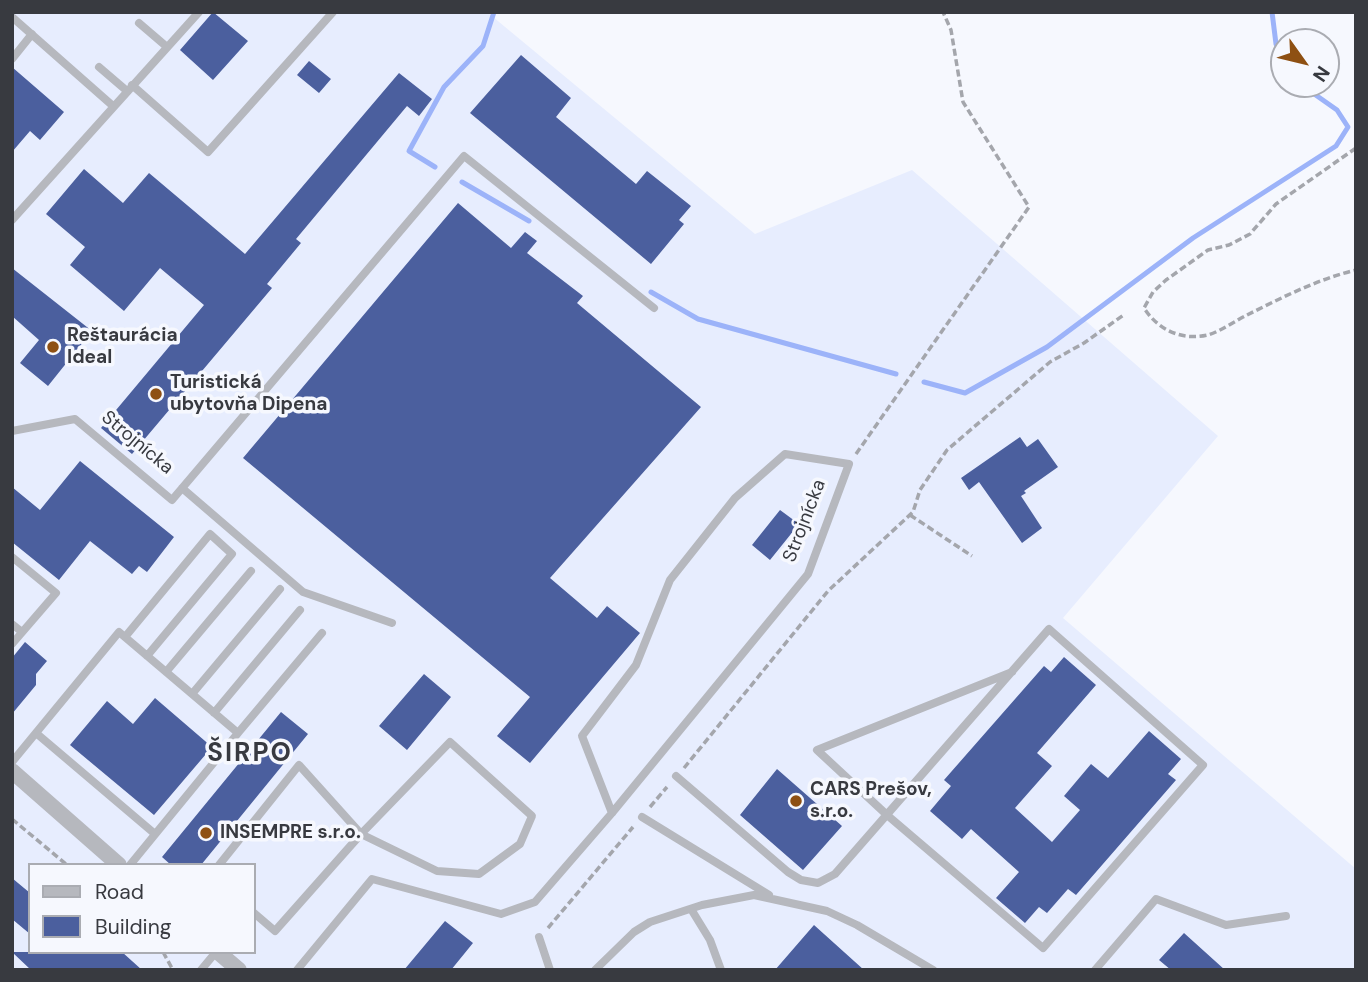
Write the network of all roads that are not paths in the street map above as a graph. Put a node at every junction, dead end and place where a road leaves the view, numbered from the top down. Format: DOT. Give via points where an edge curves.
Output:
graph roads {
  1 [pos="199,12"];
  2 [pos="333,12"];
  3 [pos="14,22"];
  4 [pos="139,23"];
  5 [pos="32,34"];
  6 [pos="167,47"];
  7 [pos="12,59"];
  8 [pos="99,67"];
  9 [pos="130,88"];
  10 [pos="113,106"];
  11 [pos="12,220"];
  12 [pos="653,308"];
  13 [pos="12,431"];
  14 [pos="182,488"];
  15 [pos="12,557"];
  16 [pos="251,571"];
  17 [pos="280,589"];
  18 [pos="300,610"];
  19 [pos="392,623"];
  20 [pos="12,624"];
  21 [pos="22,632"];
  22 [pos="322,633"];
  23 [pos="125,637"];
  24 [pos="12,644"];
  25 [pos="147,656"];
  26 [pos="166,672"];
  27 [pos="1012,672"];
  28 [pos="192,694"];
  29 [pos="214,713"];
  30 [pos="36,733"];
  31 [pos="238,733"];
  32 [pos="12,762"];
  33 [pos="12,771"];
  34 [pos="676,776"];
  35 [pos="612,813"];
  36 [pos="887,815"];
  37 [pos="642,817"];
  38 [pos="361,834"];
  39 [pos="155,835"];
  40 [pos="117,863"];
  41 [pos="133,863"];
  42 [pos="221,863"];
  43 [pos="772,896"];
  44 [pos="691,909"];
  45 [pos="256,915"];
  46 [pos="1286,916"];
  47 [pos="540,937"];
  48 [pos="215,954"];
  49 [pos="219,954"];
  50 [pos="201,970"];
  51 [pos="239,970"];
  52 [pos="298,970"];
  53 [pos="550,970"];
  54 [pos="595,970"];
  55 [pos="722,970"];
  56 [pos="933,970"];
  57 [pos="1095,970"];
  1 -- 6 [label="lane"];
  2 -- 9 [label="lane" via="208,152"];
  3 -- 5 [label="lane"];
  4 -- 6 [label="lane"];
  5 -- 7 [label="lane"];
  5 -- 10 [label="lane"];
  6 -- 9 [label="lane"];
  8 -- 9 [label="lane"];
  9 -- 10 [label="lane"];
  10 -- 11 [label="lane"];
  12 -- 14 [label="lane, Strojnícka" via="464,156"];
  13 -- 14 [label="lane, Strojnícka" via="75,419 172,500"];
  14 -- 19 [label="lane" via="303,592"];
  15 -- 21 [label="lane" via="56,593"];
  16 -- 26 [label="lane"];
  17 -- 28 [label="lane"];
  18 -- 29 [label="lane"];
  20 -- 21 [label="lane"];
  21 -- 24 [label="lane"];
  22 -- 31 [label="lane"];
  23 -- 25 [label="lane"];
  23 -- 25 [label="lane" via="210,534 232,554"];
  23 -- 30 [label="lane" via="119,632"];
  25 -- 26 [label="lane"];
  26 -- 28 [label="lane"];
  27 -- 36 [label="lane"];
  27 -- 36 [label="lane" via="817,750"];
  27 -- 36 [label="lane" via="1049,629 1203,765 1043,948"];
  28 -- 29 [label="lane"];
  29 -- 31 [label="lane"];
  30 -- 32 [label="lane"];
  30 -- 39 [label="lane"];
  31 -- 39 [label="lane"];
  33 -- 40 [label="street"];
  34 -- 36 [label="lane" via="801,880 818,883 835,874"];
  35 -- 35 [label="lane, Strojnícka" via="808,574 849,464 785,454 735,498 670,580 636,665 582,736"];
  35 -- 52 [label="lane, Strojnícka" via="536,902 502,914 372,879"];
  37 -- 43 [label="lane"];
  38 -- 38 [label="lane" via="437,872 479,874 520,844 532,816 450,742"];
  38 -- 42 [label="lane" via="299,765"];
  38 -- 45 [label="lane" via="275,931"];
  39 -- 41 [label="lane"];
  43 -- 44 [label="lane" via="754,895"];
  43 -- 56 [label="lane" via="827,911"];
  44 -- 54 [label="lane" via="634,932"];
  44 -- 55 [label="lane"];
  46 -- 57 [label="lane" via="1227,925 1156,899"];
  47 -- 53 [label="lane"];
  48 -- 50 [label="lane"];
  49 -- 51 [label="street"];
}
